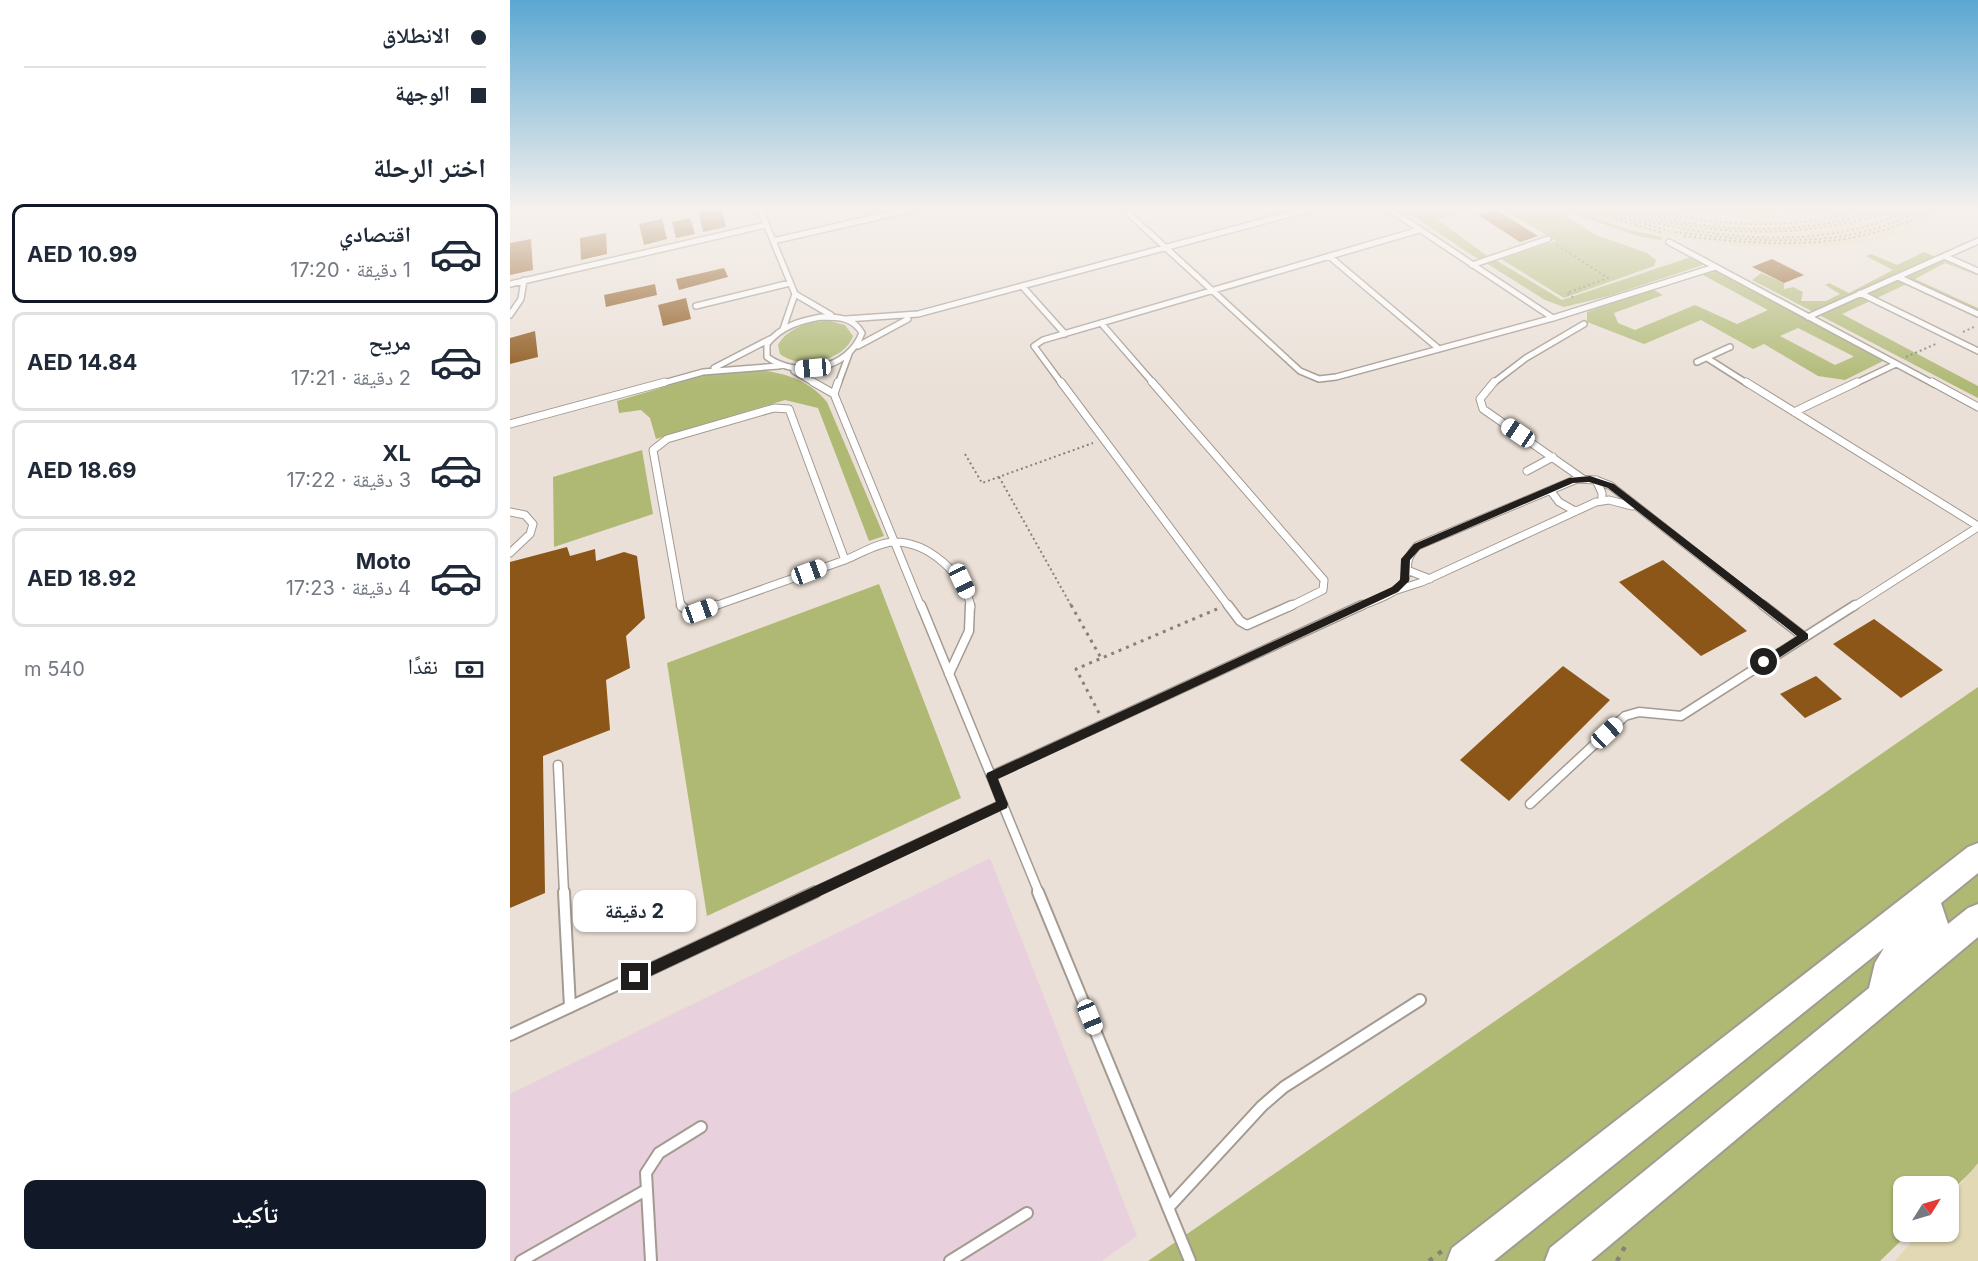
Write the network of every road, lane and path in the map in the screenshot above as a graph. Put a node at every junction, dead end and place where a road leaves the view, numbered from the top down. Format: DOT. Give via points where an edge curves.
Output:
graph roads {
  1 [pos="577,268"];
  2 [pos="784,268"];
  3 [pos="1090,268"];
  4 [pos="1186,268"];
  5 [pos="1289,268"];
  6 [pos="1343,268"];
  7 [pos="1476,268"];
  8 [pos="1592,268"];
  9 [pos="1712,268"];
  10 [pos="1717,268"];
  11 [pos="1918,268"];
  12 [pos="1898,277"];
  13 [pos="524,280"];
  14 [pos="790,283"];
  15 [pos="510,284"];
  16 [pos="1022,286"];
  17 [pos="1210,291"];
  18 [pos="1860,293"];
  19 [pos="795,294"];
  20 [pos="696,306"];
  21 [pos="1587,307"];
  22 [pos="918,314"];
  23 [pos="1978,314"];
  24 [pos="510,315"];
  25 [pos="834,317"];
  26 [pos="1808,317"];
  27 [pos="1553,318"];
  28 [pos="846,319"];
  29 [pos="1101,323"];
  30 [pos="1584,324"];
  31 [pos="783,329"];
  32 [pos="1065,334"];
  33 [pos="771,338"];
  34 [pos="857,347"];
  35 [pos="1730,347"];
  36 [pos="1439,349"];
  37 [pos="1978,351"];
  38 [pos="849,354"];
  39 [pos="1707,358"];
  40 [pos="1697,362"];
  41 [pos="1896,364"];
  42 [pos="779,366"];
  43 [pos="788,368"];
  44 [pos="704,372"];
  45 [pos="834,394"];
  46 [pos="1978,407"];
  47 [pos="1794,412"];
  48 [pos="510,424"];
  49 [pos="1103,440"];
  50 [pos="965,454"];
  51 [pos="1553,457"];
  52 [pos="1527,471"];
  53 [pos="999,477"];
  54 [pos="1583,478"];
  55 [pos="1596,480"];
  56 [pos="1550,490"];
  57 [pos="1602,501"];
  58 [pos="1634,507"];
  59 [pos="1575,511"];
  60 [pos="510,512"];
  61 [pos="1978,527"];
  62 [pos="894,542"];
  63 [pos="510,553"];
  64 [pos="845,560"];
  65 [pos="1407,570"];
  66 [pos="1430,579"];
  67 [pos="1395,590"];
  68 [pos="1227,604"];
  69 [pos="1804,637"];
  70 [pos="1101,658"];
  71 [pos="949,674"];
  72 [pos="1105,724"];
  73 [pos="558,765"];
  74 [pos="991,776"];
  75 [pos="1003,804"];
  76 [pos="1530,804"];
  77 [pos="1978,856"];
  78 [pos="1920,902"];
  79 [pos="1978,918"];
  80 [pos="1882,998"];
  81 [pos="1420,1000"];
  82 [pos="570,1007"];
  83 [pos="510,1035"];
  84 [pos="701,1127"];
  85 [pos="646,1190"];
  86 [pos="1168,1208"];
  87 [pos="1027,1213"];
  88 [pos="521,1261"];
  89 [pos="651,1261"];
  90 [pos="950,1261"];
  91 [pos="1190,1261"];
  92 [pos="1465,1261"];
  93 [pos="1563,1261"];
  1 -- 13 [label="lane"];
  2 -- 14 [label="lane"];
  3 -- 16 [label="lane"];
  4 -- 17 [label="lane"];
  5 -- 17 [label="lane"];
  6 -- 36 [label="lane"];
  7 -- 27 [label="lane"];
  8 -- 21 [label="path" via="1608,278 1567,293"];
  9 -- 21 [label="lane"];
  10 -- 26 [label="lane"];
  11 -- 12 [label="lane"];
  12 -- 18 [label="lane"];
  12 -- 23 [label="lane"];
  13 -- 15 [label="lane"];
  13 -- 24 [label="lane" via="521,299"];
  14 -- 19 [label="lane"];
  14 -- 20 [label="lane"];
  16 -- 22 [label="lane"];
  16 -- 32 [label="lane"];
  17 -- 29 [label="lane"];
  17 -- 36 [label="lane" via="1300,371 1313,378 1331,378"];
  18 -- 26 [label="lane"];
  18 -- 37 [label="lane"];
  19 -- 25 [label="lane"];
  19 -- 31 [label="lane"];
  21 -- 27 [label="lane"];
  22 -- 28 [label="lane"];
  22 -- 34 [label="lane"];
  25 -- 28 [label="lane"];
  25 -- 31 [label="lane" via="808,319"];
  26 -- 41 [label="lane"];
  27 -- 36 [label="lane"];
  28 -- 34 [label="lane" via="854,322 862,333"];
  29 -- 32 [label="lane"];
  29 -- 68 [label="lane" via="1326,584 1320,592 1251,624 1240,621"];
  30 -- 51 [label="lane" via="1517,366 1479,399 1483,409"];
  31 -- 33 [label="lane"];
  32 -- 49 [label="lane" via="1039,342 1034,349"];
  33 -- 42 [label="lane" via="767,357"];
  33 -- 44 [label="lane"];
  34 -- 38 [label="lane"];
  35 -- 39 [label="lane"];
  38 -- 43 [label="lane" via="820,366"];
  38 -- 45 [label="lane"];
  39 -- 40 [label="lane"];
  39 -- 47 [label="lane"];
  41 -- 46 [label="lane"];
  41 -- 47 [label="lane"];
  42 -- 43 [label="lane"];
  42 -- 44 [label="lane"];
  43 -- 45 [label="lane"];
  44 -- 48 [label="lane"];
  45 -- 62 [label="lane"];
  47 -- 61 [label="lane"];
  49 -- 53 [label="path"];
  49 -- 68 [label="lane"];
  50 -- 53 [label="path" via="982,483"];
  51 -- 52 [label="lane"];
  51 -- 54 [label="lane"];
  53 -- 70 [label="path"];
  54 -- 55 [label="lane"];
  54 -- 56 [label="lane"];
  55 -- 57 [label="lane"];
  55 -- 58 [label="lane" via="1611,486"];
  56 -- 59 [label="lane" via="1559,502"];
  56 -- 65 [label="lane" via="1417,546 1406,559"];
  57 -- 58 [label="lane"];
  57 -- 59 [label="lane"];
  58 -- 69 [label="lane"];
  59 -- 66 [label="lane"];
  60 -- 63 [label="lane" via="525,515 532,524 530,534"];
  61 -- 69 [label="lane"];
  62 -- 64 [label="lane"];
  62 -- 71 [label="lane"];
  62 -- 71 [label="lane" via="949,567 970,598 970,636"];
  64 -- 64 [label="lane" via="700,611 681,608 653,450 663,441 688,433 774,408 789,409"];
  65 -- 66 [label="lane"];
  65 -- 67 [label="lane" via="1405,581"];
  66 -- 67 [label="lane"];
  67 -- 72 [label="lane"];
  68 -- 70 [label="path"];
  69 -- 76 [label="lane" via="1681,716 1636,712 1625,716"];
  70 -- 72 [label="path" via="1076,669"];
  71 -- 74 [label="lane"];
  72 -- 74 [label="lane"];
  73 -- 82 [label="lane"];
  74 -- 75 [label="lane"];
  75 -- 82 [label="lane"];
  75 -- 86 [label="lane"];
  77 -- 78 [label="street"];
  78 -- 80 [label="street" via="1931,913 1934,923 1890,963"];
  78 -- 92 [label="street"];
  79 -- 80 [label="street"];
  80 -- 93 [label="street"];
  81 -- 86 [label="lane" via="1284,1087"];
  82 -- 83 [label="lane"];
  84 -- 85 [label="lane" via="659,1153 646,1173"];
  85 -- 88 [label="lane"];
  85 -- 89 [label="lane"];
  86 -- 91 [label="lane"];
  87 -- 90 [label="lane"];
}
